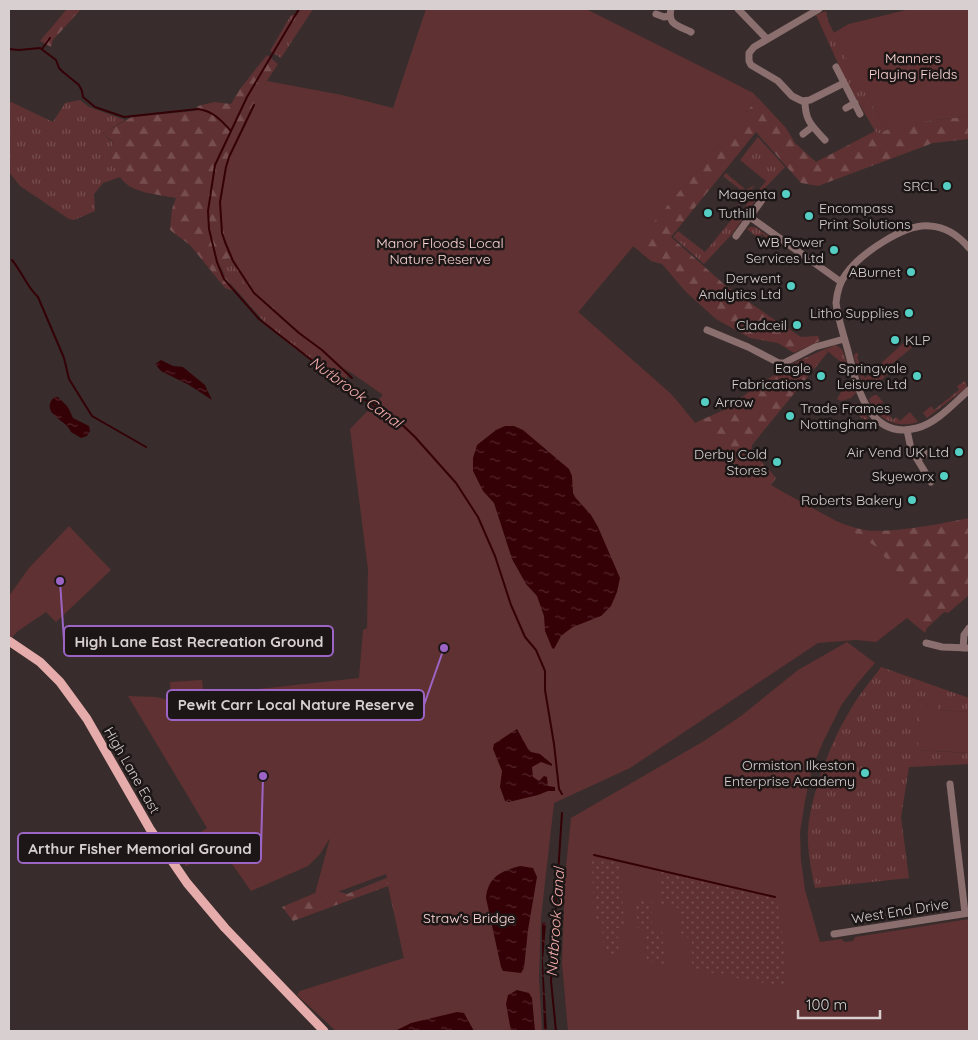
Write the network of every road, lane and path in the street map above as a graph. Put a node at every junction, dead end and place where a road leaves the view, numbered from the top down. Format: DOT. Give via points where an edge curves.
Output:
graph roads {
  1 [pos="738,9"];
  2 [pos="819,9"];
  3 [pos="670,12"];
  4 [pos="656,14"];
  5 [pos="691,32"];
  6 [pos="767,40"];
  7 [pos="836,67"];
  8 [pos="844,83"];
  9 [pos="804,101"];
  10 [pos="855,104"];
  11 [pos="846,108"];
  12 [pos="860,114"];
  13 [pos="812,127"];
  14 [pos="803,134"];
  15 [pos="824,140"];
  16 [pos="762,200"];
  17 [pos="750,217"];
  18 [pos="736,236"];
  19 [pos="969,248"];
  20 [pos="841,282"];
  21 [pos="707,330"];
  22 [pos="844,339"];
  23 [pos="968,394"];
  24 [pos="907,430"];
  25 [pos="928,453"];
  26 [pos="916,459"];
  27 [pos="931,482"];
  28 [pos="969,628"];
  29 [pos="9,641"];
  30 [pos="926,643"];
  31 [pos="966,648"];
  32 [pos="950,784"];
  33 [pos="967,913"];
  34 [pos="834,934"];
  35 [pos="324,1031"];
  1 -- 6 [label="street"];
  2 -- 6 [label="street"];
  3 -- 4 [label="street" via="664,17"];
  3 -- 5 [label="street" via="673,23"];
  6 -- 9 [label="street" via="750,51 750,63 778,81 792,96"];
  7 -- 8 [label="street"];
  8 -- 9 [label="street"];
  8 -- 10 [label="street"];
  9 -- 13 [label="street"];
  10 -- 11 [label="street"];
  10 -- 12 [label="street"];
  13 -- 14 [label="street"];
  13 -- 15 [label="street"];
  16 -- 17 [label="street"];
  17 -- 18 [label="street"];
  17 -- 20 [label="street"];
  19 -- 20 [label="street" via="943,228 911,228 862,258"];
  20 -- 22 [label="street" via="837,309"];
  21 -- 22 [label="street" via="767,352 784,363 815,347"];
  22 -- 24 [label="street" via="865,405 883,424"];
  23 -- 24 [label="street" via="928,424"];
  24 -- 26 [label="street"];
  25 -- 26 [label="street"];
  26 -- 27 [label="street"];
  28 -- 31 [label="street" via="964,635"];
  29 -- 35 [label="main road, High Lane East" via="40,662 60,682 84,715 147,823 187,883 225,928"];
  30 -- 31 [label="street" via="936,650"];
  32 -- 33 [label="street"];
  33 -- 34 [label="street, West End Drive" via="848,935"];
}
